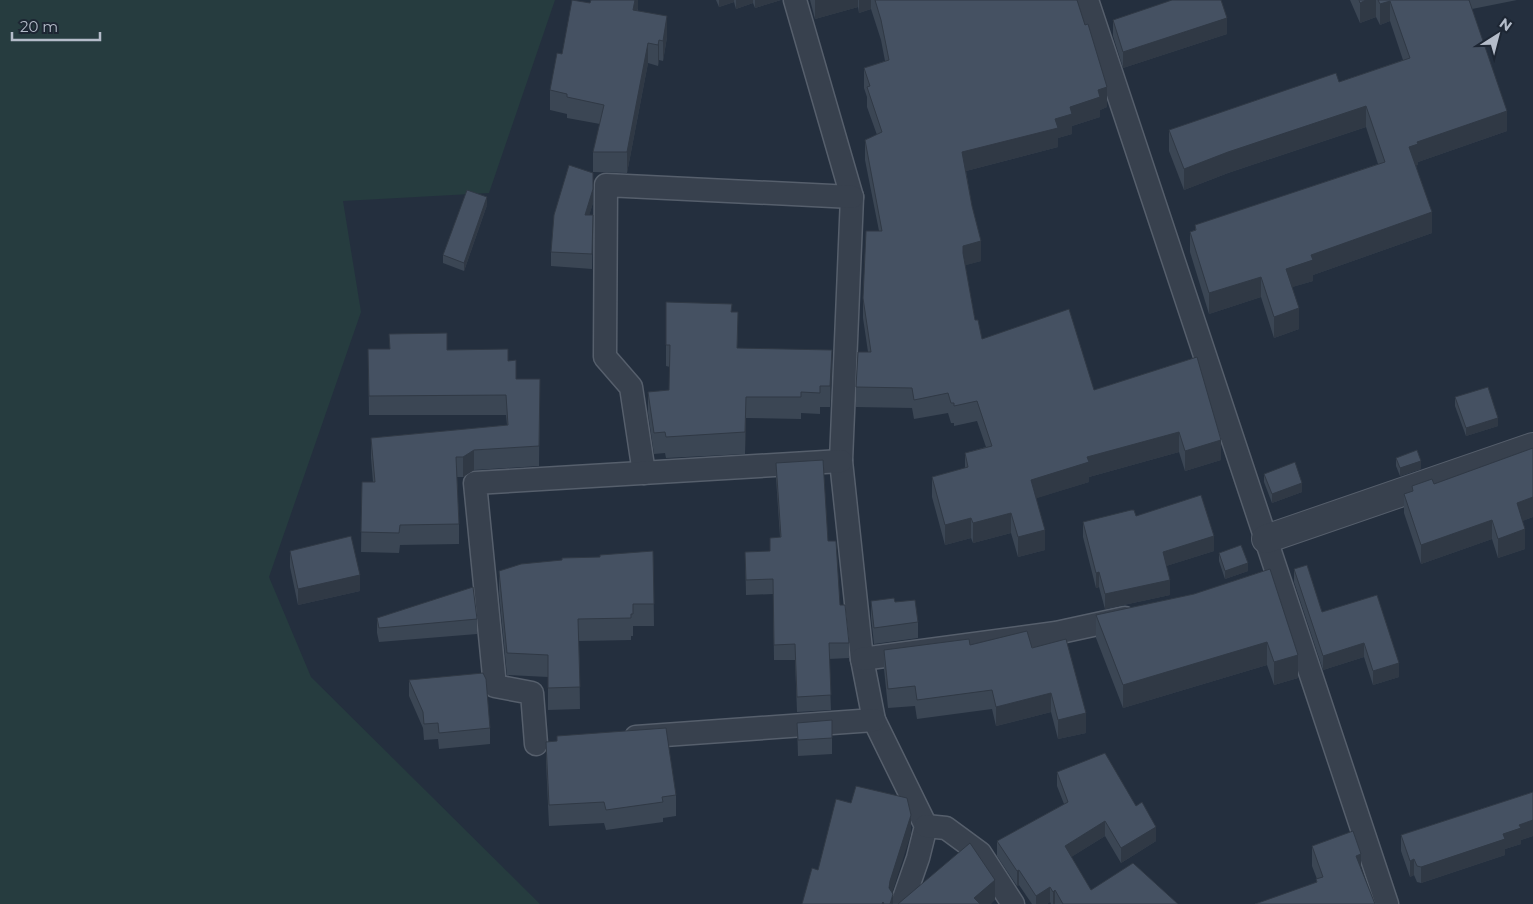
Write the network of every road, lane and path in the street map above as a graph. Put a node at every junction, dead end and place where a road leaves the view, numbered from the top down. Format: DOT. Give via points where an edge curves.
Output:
graph roads {
  1 [pos="795,0"];
  2 [pos="1087,0"];
  3 [pos="852,197"];
  4 [pos="1533,448"];
  5 [pos="841,462"];
  6 [pos="644,473"];
  7 [pos="1266,538"];
  8 [pos="1143,614"];
  9 [pos="862,659"];
  10 [pos="874,720"];
  11 [pos="616,738"];
  12 [pos="539,744"];
  13 [pos="926,826"];
  14 [pos="902,904"];
  15 [pos="1013,904"];
  16 [pos="1387,904"];
  1 -- 3 [label="street"];
  2 -- 7 [label="street"];
  3 -- 5 [label="street"];
  3 -- 6 [label="street" via="606,185 605,357 631,387"];
  4 -- 7 [label="street"];
  5 -- 6 [label="street"];
  5 -- 9 [label="street"];
  6 -- 12 [label="street" via="475,483 495,686 532,693"];
  7 -- 16 [label="street" via="1270,578"];
  8 -- 9 [label="street" via="1056,633"];
  9 -- 10 [label="street"];
  10 -- 11 [label="street"];
  10 -- 13 [label="street"];
  13 -- 14 [label="street"];
  13 -- 15 [label="street" via="946,828 980,853"];
}
